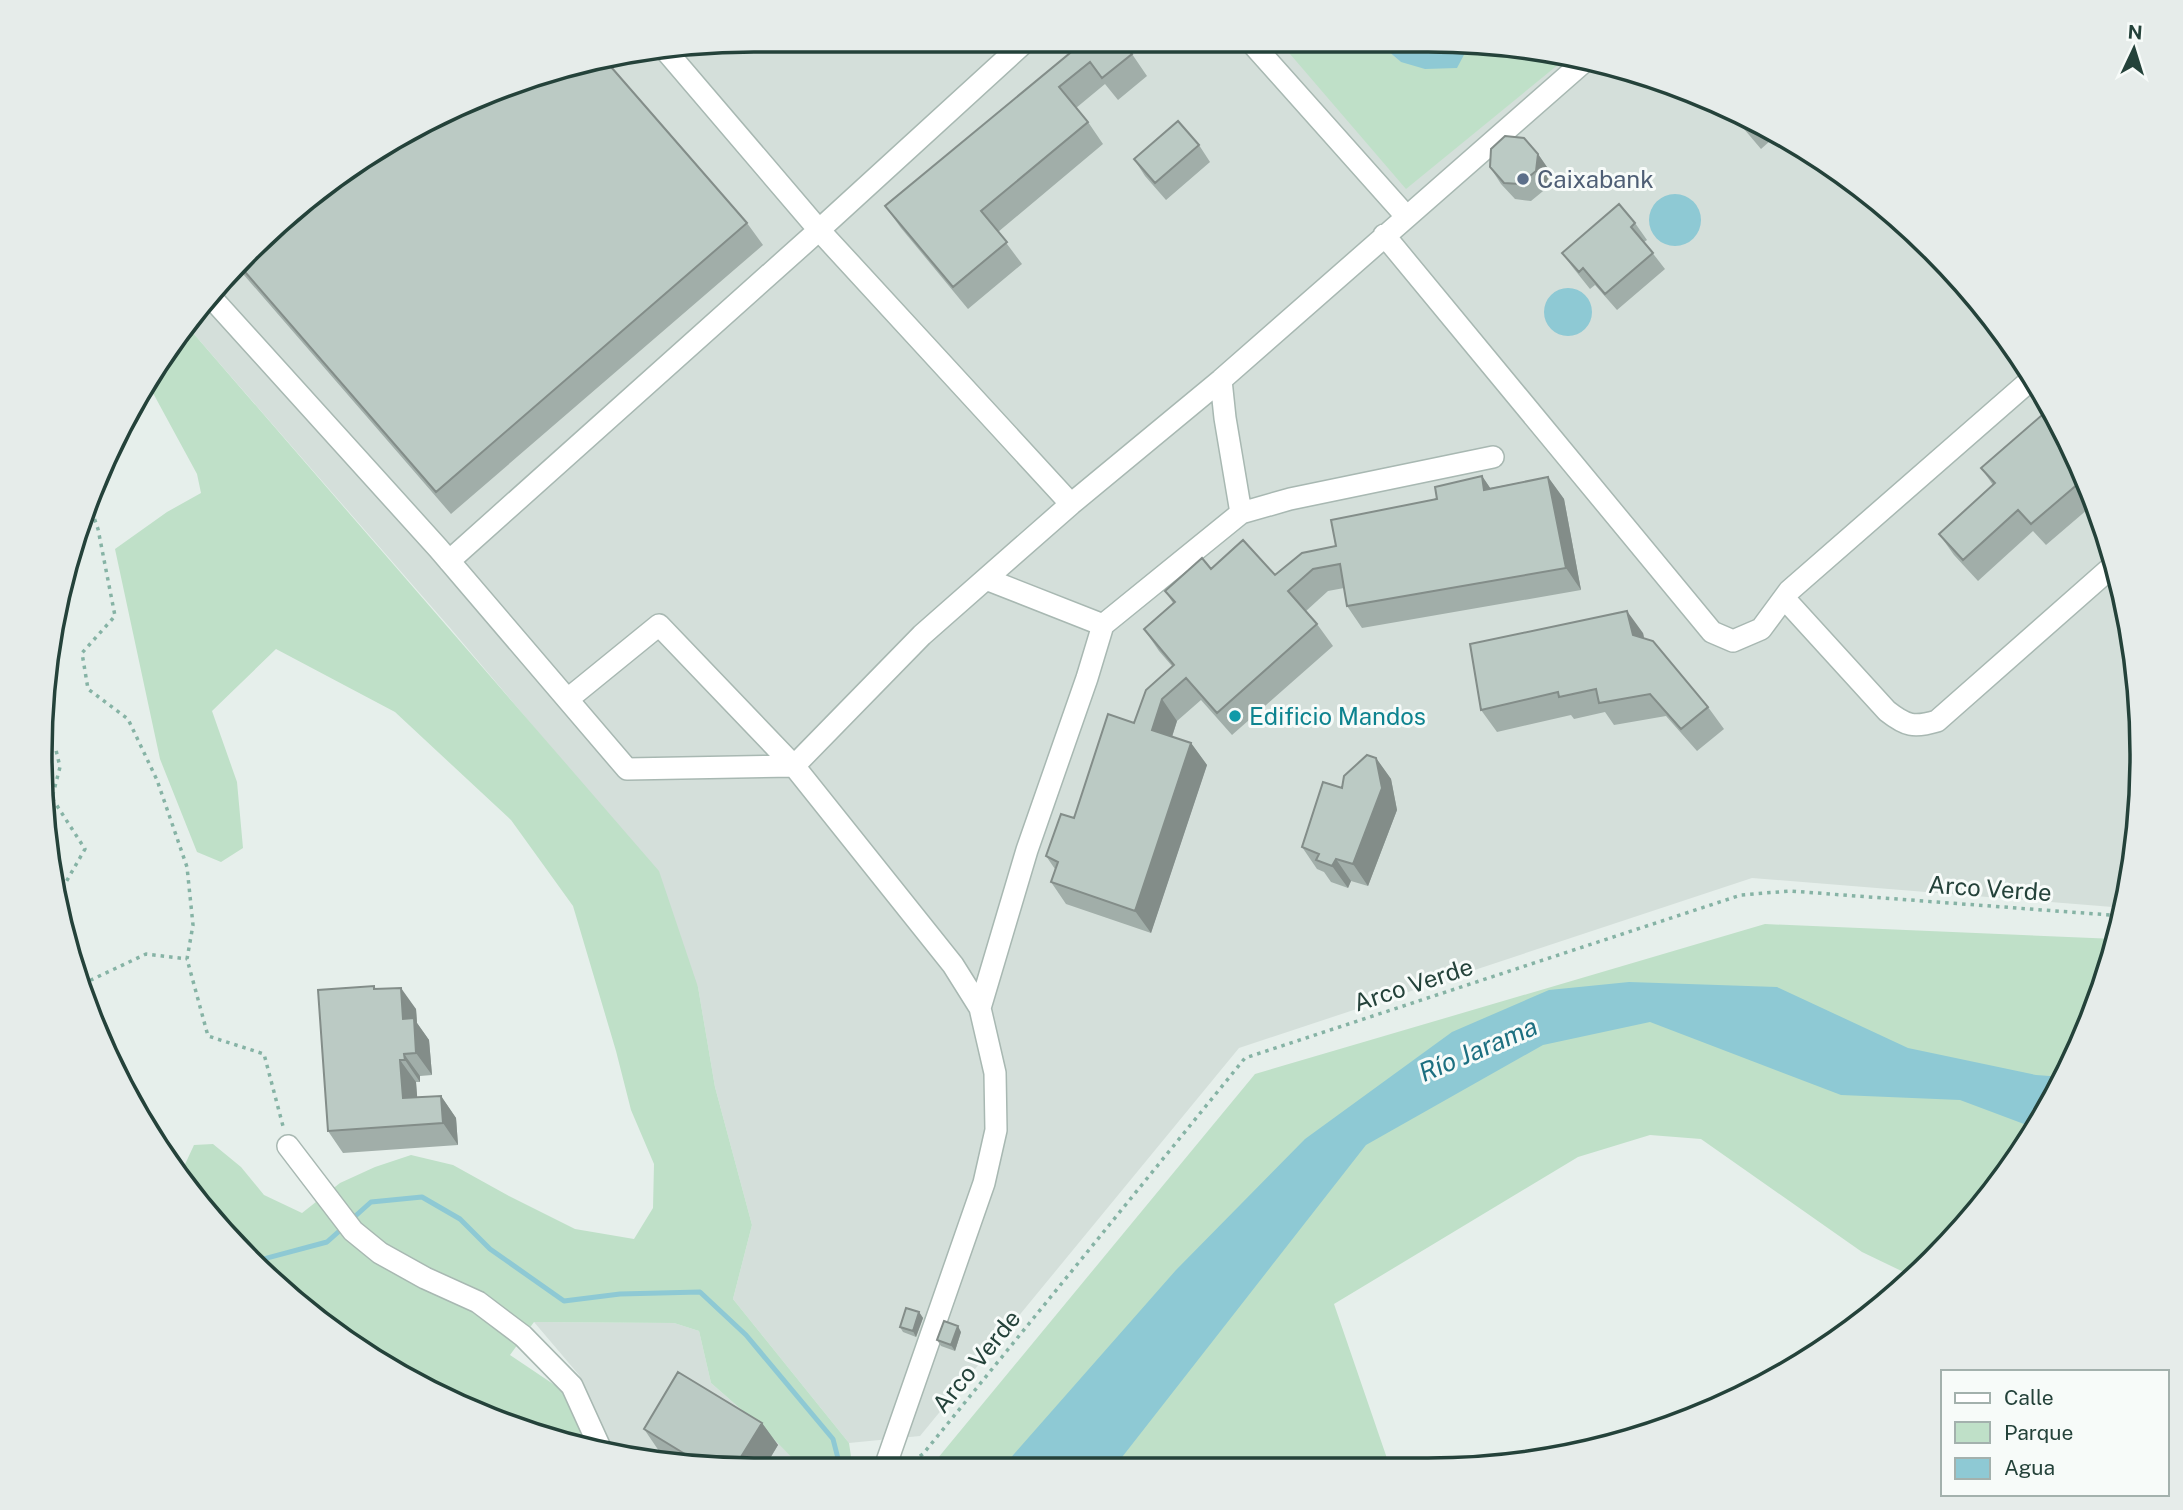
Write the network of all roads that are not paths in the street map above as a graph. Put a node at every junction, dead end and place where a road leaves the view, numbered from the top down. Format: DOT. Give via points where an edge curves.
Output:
graph roads {
  1 [pos="1014,52"];
  2 [pos="1260,52"];
  3 [pos="672,58"];
  4 [pos="1576,68"];
  5 [pos="1406,216"];
  6 [pos="819,230"];
  7 [pos="1384,235"];
  8 [pos="217,304"];
  9 [pos="1221,380"];
  10 [pos="2025,385"];
  11 [pos="1493,457"];
  12 [pos="1071,504"];
  13 [pos="1241,513"];
  14 [pos="449,561"];
  15 [pos="2107,572"];
  16 [pos="986,579"];
  17 [pos="1784,598"];
  18 [pos="1103,625"];
  19 [pos="568,699"];
  20 [pos="794,766"];
  21 [pos="979,1008"];
  22 [pos="288,1146"];
  23 [pos="596,1439"];
  24 [pos="888,1458"];
  1 -- 6 [label="lane"];
  2 -- 5 [label="lane"];
  3 -- 6 [label="lane"];
  4 -- 5 [label="lane"];
  5 -- 7 [label="lane"];
  6 -- 12 [label="lane"];
  6 -- 14 [label="lane"];
  7 -- 9 [label="lane"];
  7 -- 17 [label="lane" via="1712,632 1733,641 1760,629"];
  8 -- 14 [label="lane"];
  9 -- 12 [label="lane"];
  9 -- 13 [label="lane"];
  10 -- 17 [label="lane"];
  11 -- 13 [label="lane"];
  12 -- 16 [label="lane"];
  13 -- 18 [label="lane"];
  14 -- 19 [label="lane"];
  15 -- 17 [label="lane" via="1937,721 1920,726 1900,721 1887,711"];
  16 -- 18 [label="lane"];
  16 -- 20 [label="lane" via="922,635"];
  18 -- 21 [label="lane"];
  19 -- 20 [label="lane" via="627,769"];
  19 -- 20 [label="lane" via="659,625"];
  20 -- 21 [label="lane" via="953,965"];
  21 -- 24 [label="lane" via="995,1073 996,1130 984,1183"];
  22 -- 23 [label="lane" via="353,1231 380,1253 478,1302 523,1336 572,1386"];
}
